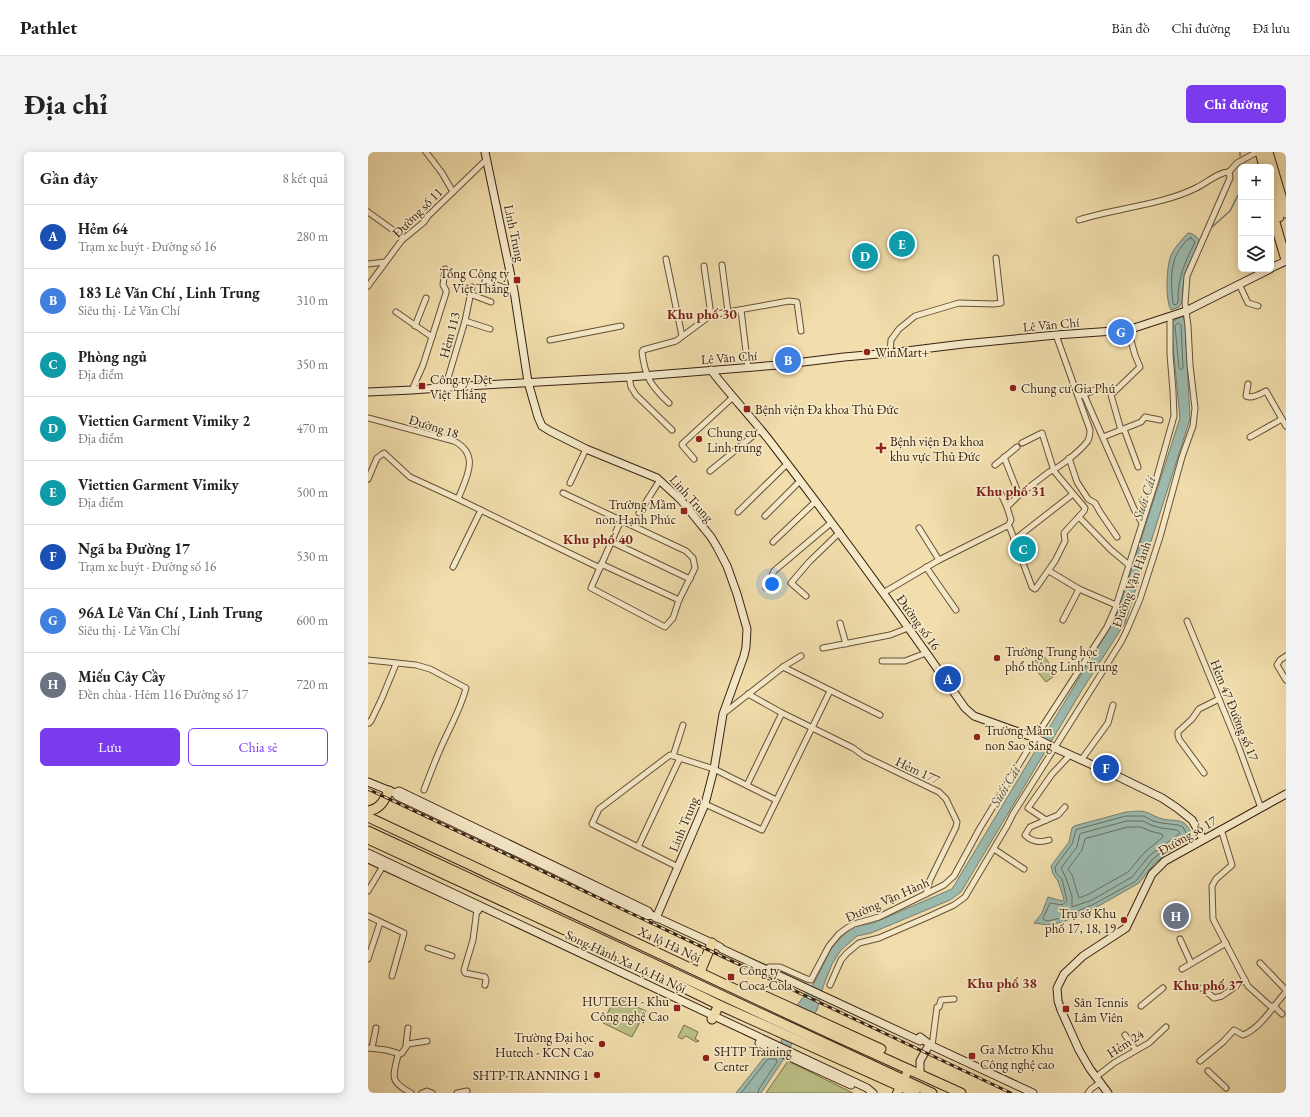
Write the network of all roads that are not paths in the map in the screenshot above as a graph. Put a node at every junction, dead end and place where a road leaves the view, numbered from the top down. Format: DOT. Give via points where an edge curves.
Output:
graph roads {
  1 [pos="426,152"];
  2 [pos="1256,152"];
  3 [pos="1268,152"];
  4 [pos="1274,152"];
  5 [pos="486,156"];
  6 [pos="1258,164"];
  7 [pos="1262,164"];
  8 [pos="1230,172"];
  9 [pos="453,192"];
  10 [pos="1286,194"];
  11 [pos="1274,200"];
  12 [pos="368,212"];
  13 [pos="1286,213"];
  14 [pos="1079,220"];
  15 [pos="1274,220"];
  16 [pos="404,238"];
  17 [pos="1286,240"];
  18 [pos="996,258"];
  19 [pos="666,259"];
  20 [pos="1286,261"];
  21 [pos="385,262"];
  22 [pos="368,264"];
  23 [pos="722,265"];
  24 [pos="704,266"];
  25 [pos="1274,267"];
  26 [pos="445,269"];
  27 [pos="1264,272"];
  28 [pos="485,281"];
  29 [pos="1239,284"];
  30 [pos="368,286"];
  31 [pos="472,287"];
  32 [pos="514,290"];
  33 [pos="470,294"];
  34 [pos="426,298"];
  35 [pos="491,302"];
  36 [pos="1258,306"];
  37 [pos="741,310"];
  38 [pos="1186,311"];
  39 [pos="396,312"];
  40 [pos="728,312"];
  41 [pos="711,315"];
  42 [pos="1170,317"];
  43 [pos="465,321"];
  44 [pos="415,326"];
  45 [pos="621,326"];
  46 [pos="490,329"];
  47 [pos="1128,330"];
  48 [pos="801,331"];
  49 [pos="1056,335"];
  50 [pos="432,336"];
  51 [pos="682,336"];
  52 [pos="550,340"];
  53 [pos="890,354"];
  54 [pos="748,368"];
  55 [pos="712,370"];
  56 [pos="647,376"];
  57 [pos="630,377"];
  58 [pos="528,382"];
  59 [pos="1248,384"];
  60 [pos="1102,387"];
  61 [pos="445,388"];
  62 [pos="412,390"];
  63 [pos="368,392"];
  64 [pos="1080,395"];
  65 [pos="732,398"];
  66 [pos="668,404"];
  67 [pos="368,418"];
  68 [pos="1282,419"];
  69 [pos="1160,420"];
  70 [pos="1286,426"];
  71 [pos="1123,429"];
  72 [pos="672,430"];
  73 [pos="760,430"];
  74 [pos="1103,437"];
  75 [pos="1250,437"];
  76 [pos="1022,443"];
  77 [pos="1017,447"];
  78 [pos="586,448"];
  79 [pos="1004,458"];
  80 [pos="1069,458"];
  81 [pos="694,459"];
  82 [pos="787,464"];
  83 [pos="995,465"];
  84 [pos="1138,467"];
  85 [pos="710,470"];
  86 [pos="1054,471"];
  87 [pos="368,479"];
  88 [pos="660,480"];
  89 [pos="800,481"];
  90 [pos="570,483"];
  91 [pos="563,493"];
  92 [pos="1001,494"];
  93 [pos="1073,494"];
  94 [pos="1019,495"];
  95 [pos="458,499"];
  96 [pos="816,501"];
  97 [pos="1007,507"];
  98 [pos="481,510"];
  99 [pos="738,512"];
  100 [pos="639,513"];
  101 [pos="765,516"];
  102 [pos="1078,517"];
  103 [pos="622,520"];
  104 [pos="832,522"];
  105 [pos="1142,523"];
  106 [pos="1008,526"];
  107 [pos="919,528"];
  108 [pos="840,532"];
  109 [pos="1117,537"];
  110 [pos="1014,540"];
  111 [pos="612,542"];
  112 [pos="773,542"];
  113 [pos="938,560"];
  114 [pos="1129,565"];
  115 [pos="600,566"];
  116 [pos="453,567"];
  117 [pos="926,567"];
  118 [pos="1049,571"];
  119 [pos="690,579"];
  120 [pos="766,588"];
  121 [pos="1079,589"];
  122 [pos="883,593"];
  123 [pos="806,596"];
  124 [pos="679,600"];
  125 [pos="1116,605"];
  126 [pos="956,610"];
  127 [pos="1064,620"];
  128 [pos="1187,621"];
  129 [pos="840,623"];
  130 [pos="908,628"];
  131 [pos="846,644"];
  132 [pos="823,648"];
  133 [pos="926,653"];
  134 [pos="801,656"];
  135 [pos="1286,656"];
  136 [pos="368,660"];
  137 [pos="882,661"];
  138 [pos="396,664"];
  139 [pos="783,667"];
  140 [pos="1286,680"];
  141 [pos="830,691"];
  142 [pos="748,694"];
  143 [pos="1219,699"];
  144 [pos="1113,705"];
  145 [pos="782,713"];
  146 [pos="724,714"];
  147 [pos="880,715"];
  148 [pos="368,724"];
  149 [pos="683,725"];
  150 [pos="812,728"];
  151 [pos="1037,739"];
  152 [pos="1053,747"];
  153 [pos="1070,755"];
  154 [pos="673,756"];
  155 [pos="680,758"];
  156 [pos="1082,759"];
  157 [pos="714,769"];
  158 [pos="1204,773"];
  159 [pos="368,782"];
  160 [pos="747,785"];
  161 [pos="424,790"];
  162 [pos="392,792"];
  163 [pos="1286,794"];
  164 [pos="776,800"];
  165 [pos="705,804"];
  166 [pos="1065,807"];
  167 [pos="1261,808"];
  168 [pos="368,812"];
  169 [pos="368,817"];
  170 [pos="1046,820"];
  171 [pos="1221,829"];
  172 [pos="368,831"];
  173 [pos="368,839"];
  174 [pos="1203,839"];
  175 [pos="1049,840"];
  176 [pos="638,847"];
  177 [pos="994,849"];
  178 [pos="368,853"];
  179 [pos="368,859"];
  180 [pos="384,863"];
  181 [pos="678,867"];
  182 [pos="1024,869"];
  183 [pos="368,891"];
  184 [pos="926,894"];
  185 [pos="477,909"];
  186 [pos="368,916"];
  187 [pos="653,916"];
  188 [pos="380,923"];
  189 [pos="1180,939"];
  190 [pos="1226,943"];
  191 [pos="716,945"];
  192 [pos="428,948"];
  193 [pos="452,956"];
  194 [pos="368,959"];
  195 [pos="1191,963"];
  196 [pos="1260,963"];
  197 [pos="769,967"];
  198 [pos="1182,969"];
  199 [pos="701,970"];
  200 [pos="392,976"];
  201 [pos="1245,980"];
  202 [pos="797,982"];
  203 [pos="485,985"];
  204 [pos="830,985"];
  205 [pos="1163,988"];
  206 [pos="1202,988"];
  207 [pos="1286,991"];
  208 [pos="954,1000"];
  209 [pos="719,1005"];
  210 [pos="1141,1006"];
  211 [pos="1274,1006"];
  212 [pos="1282,1014"];
  213 [pos="713,1017"];
  214 [pos="771,1023"];
  215 [pos="1166,1027"];
  216 [pos="376,1028"];
  217 [pos="408,1028"];
  218 [pos="1125,1035"];
  219 [pos="427,1041"];
  220 [pos="406,1045"];
  221 [pos="931,1045"];
  222 [pos="370,1048"];
  223 [pos="829,1049"];
  224 [pos="1136,1050"];
  225 [pos="397,1054"];
  226 [pos="1200,1061"];
  227 [pos="917,1067"];
  228 [pos="880,1068"];
  229 [pos="821,1069"];
  230 [pos="1208,1071"];
  231 [pos="1098,1079"];
  232 [pos="889,1081"];
  233 [pos="900,1086"];
  234 [pos="1226,1088"];
  235 [pos="466,1091"];
  236 [pos="913,1091"];
  237 [pos="1106,1092"];
  238 [pos="411,1093"];
  239 [pos="422,1093"];
  240 [pos="432,1093"];
  241 [pos="456,1093"];
  242 [pos="868,1093"];
  243 [pos="873,1093"];
  244 [pos="932,1093"];
  245 [pos="961,1093"];
  246 [pos="1033,1093"];
  247 [pos="1088,1093"];
  1 -- 9 [label="street"];
  2 -- 6 [label="highway"];
  2 -- 7 [label="highway"];
  2 -- 8 [label="street" via="1237,163"];
  3 -- 13 [label="highway"];
  4 -- 10 [label="highway"];
  5 -- 9 [label="street, Đường số 11"];
  5 -- 32 [label="main road, Linh Trung"];
  8 -- 14 [label="street" via="1224,172 1196,189 1172,197"];
  8 -- 38 [label="street, Đường Vận Hành" via="1230,178 1187,276"];
  9 -- 16 [label="street, Đường số 11" via="424,222"];
  11 -- 17 [label="highway"];
  12 -- 16 [label="street"];
  15 -- 20 [label="highway"];
  16 -- 21 [label="street, Đường số 11"];
  18 -- 53 [label="street" via="1001,303 959,304 915,316 899,329 891,340"];
  19 -- 51 [label="street"];
  20 -- 25 [label="main road, Lê Văn Chí"];
  21 -- 22 [label="street"];
  21 -- 30 [label="street, Đường số 11"];
  23 -- 40 [label="street"];
  24 -- 41 [label="street"];
  26 -- 50 [label="street" via="443,285 446,294"];
  27 -- 29 [label="main road, Lê Văn Chí"];
  28 -- 32 [label="street"];
  29 -- 36 [label="street" via="1248,303"];
  29 -- 38 [label="main road, Lê Văn Chí"];
  31 -- 33 [label="street, Hẻm 113"];
  32 -- 58 [label="main road, Linh Trung"];
  33 -- 35 [label="street"];
  33 -- 43 [label="street, Hẻm 113"];
  34 -- 44 [label="street"];
  37 -- 40 [label="street"];
  37 -- 48 [label="street" via="789,301 797,302"];
  37 -- 54 [label="street"];
  38 -- 42 [label="main road, Lê Văn Chí"];
  38 -- 152 [label="street, Đường Vận Hành" via="1195,408 1193,426 1140,599 1126,632"];
  39 -- 44 [label="street"];
  40 -- 41 [label="street"];
  41 -- 51 [label="street"];
  42 -- 47 [label="main road, Lê Văn Chí"];
  42 -- 105 [label="street, Đường Vận Hành" via="1174,416"];
  43 -- 46 [label="street"];
  43 -- 61 [label="street, Hẻm 113"];
  44 -- 50 [label="street"];
  45 -- 52 [label="street"];
  47 -- 49 [label="main road, Lê Văn Chí"];
  47 -- 71 [label="street" via="1140,367 1111,396"];
  49 -- 53 [label="main road, Lê Văn Chí"];
  49 -- 64 [label="street"];
  50 -- 62 [label="street"];
  51 -- 56 [label="street" via="676,341 642,351"];
  53 -- 54 [label="main road, Lê Văn Chí"];
  54 -- 55 [label="main road, Lê Văn Chí"];
  55 -- 56 [label="main road, Lê Văn Chí"];
  55 -- 65 [label="main road, Đường số 16"];
  56 -- 57 [label="main road, Lê Văn Chí"];
  56 -- 66 [label="street" via="654,389"];
  57 -- 58 [label="main road, Lê Văn Chí"];
  57 -- 72 [label="street" via="631,387 636,395"];
  58 -- 61 [label="main road, Lê Văn Chí"];
  58 -- 78 [label="main road, Linh Trung" via="542,426"];
  59 -- 68 [label="street" via="1246,396 1254,397 1266,391"];
  60 -- 64 [label="street"];
  61 -- 62 [label="main road, Lê Văn Chí"];
  62 -- 63 [label="main road, Lê Văn Chí"];
  64 -- 74 [label="street" via="1085,397"];
  64 -- 80 [label="street" via="1090,437"];
  65 -- 73 [label="main road, Đường số 16"];
  65 -- 81 [label="street" via="682,444"];
  67 -- 95 [label="street, Đường 18" via="454,441 462,446 469,456 470,465"];
  68 -- 70 [label="street"];
  68 -- 75 [label="street"];
  69 -- 71 [label="street" via="1145,417 1141,422"];
  71 -- 74 [label="street"];
  71 -- 84 [label="street"];
  73 -- 82 [label="main road, Đường số 16"];
  73 -- 85 [label="street"];
  74 -- 105 [label="street" via="1134,511"];
  76 -- 86 [label="street" via="1042,433"];
  77 -- 79 [label="street"];
  78 -- 88 [label="main road, Linh Trung"];
  78 -- 90 [label="street"];
  79 -- 83 [label="street"];
  79 -- 94 [label="street"];
  80 -- 86 [label="street"];
  80 -- 109 [label="street" via="1084,494 1095,503"];
  82 -- 89 [label="main road, Đường số 16"];
  82 -- 99 [label="street"];
  86 -- 93 [label="street"];
  86 -- 94 [label="street" via="1049,472"];
  87 -- 95 [label="street" via="377,458 384,453 410,477"];
  88 -- 100 [label="street"];
  88 -- 146 [label="main road, Linh Trung" via="681,500 717,547 730,574 744,619 747,633 745,652"];
  89 -- 96 [label="main road, Đường số 16"];
  89 -- 101 [label="street"];
  91 -- 103 [label="street"];
  92 -- 97 [label="street"];
  93 -- 102 [label="street" via="1085,508"];
  93 -- 110 [label="street"];
  94 -- 97 [label="street"];
  95 -- 98 [label="street"];
  96 -- 104 [label="main road, Đường số 16"];
  96 -- 112 [label="street"];
  97 -- 106 [label="street" via="1011,520"];
  98 -- 115 [label="street"];
  98 -- 116 [label="street"];
  102 -- 114 [label="street"];
  102 -- 118 [label="street" via="1064,533 1065,541"];
  103 -- 111 [label="street"];
  103 -- 119 [label="street" via="693,558 696,568"];
  104 -- 108 [label="main road, Đường số 16"];
  104 -- 120 [label="street" via="774,571"];
  105 -- 114 [label="street, Đường Vận Hành"];
  106 -- 110 [label="street"];
  106 -- 113 [label="street"];
  107 -- 113 [label="street"];
  108 -- 122 [label="main road, Đường số 16"];
  108 -- 123 [label="street" via="791,583"];
  110 -- 118 [label="street" via="1034,589"];
  111 -- 115 [label="street"];
  111 -- 119 [label="street"];
  113 -- 117 [label="street"];
  114 -- 125 [label="street, Đường Vận Hành"];
  115 -- 124 [label="street"];
  115 -- 124 [label="street" via="591,588 665,626 673,618"];
  117 -- 122 [label="street"];
  117 -- 126 [label="street"];
  118 -- 121 [label="street"];
  119 -- 124 [label="street"];
  121 -- 125 [label="street"];
  121 -- 127 [label="street"];
  122 -- 130 [label="main road, Đường số 16"];
  125 -- 151 [label="street, Đường Vận Hành" via="1107,627"];
  128 -- 143 [label="street, Hẻm 47 Đường số 17"];
  129 -- 131 [label="street"];
  130 -- 131 [label="street" via="890,635"];
  130 -- 133 [label="main road, Đường số 16"];
  131 -- 132 [label="street"];
  133 -- 137 [label="street" via="905,661"];
  133 -- 151 [label="main road, Đường số 16" via="974,716"];
  134 -- 139 [label="street"];
  135 -- 140 [label="street" via="1277,665"];
  136 -- 138 [label="street"];
  138 -- 148 [label="street"];
  138 -- 161 [label="street" via="430,669 466,688"];
  139 -- 141 [label="street"];
  139 -- 142 [label="street"];
  141 -- 147 [label="street"];
  141 -- 150 [label="street"];
  142 -- 145 [label="street, Hẻm 177"];
  142 -- 146 [label="street"];
  143 -- 158 [label="street" via="1199,709 1178,732 1180,739"];
  143 -- 167 [label="street, Hẻm 47 Đường số 17"];
  144 -- 156 [label="street" via="1108,723"];
  145 -- 150 [label="street, Hẻm 177"];
  145 -- 160 [label="street"];
  146 -- 157 [label="main road, Linh Trung"];
  149 -- 154 [label="street"];
  150 -- 164 [label="street"];
  150 -- 184 [label="street, Hẻm 177" via="944,795 957,822"];
  151 -- 152 [label="main road, Đường số 16"];
  151 -- 184 [label="street, Đường Vận Hành" via="980,828 954,876 944,885"];
  152 -- 153 [label="main road, Đường số 16"];
  152 -- 177 [label="street, Đường Vận Hành"];
  153 -- 156 [label="main road, Đường số 16"];
  153 -- 170 [label="street" via="1052,774 1028,808"];
  154 -- 155 [label="street"];
  154 -- 176 [label="street" via="670,754 599,809 592,824"];
  155 -- 157 [label="street"];
  155 -- 176 [label="street"];
  156 -- 174 [label="main road, Đường số 16" via="1162,798 1192,820"];
  157 -- 160 [label="street"];
  157 -- 165 [label="main road, Linh Trung"];
  159 -- 162 [label="main road"];
  160 -- 164 [label="street"];
  162 -- 168 [label="highway" via="382,805"];
  162 -- 187 [label="main road" via="399,791 562,868 648,911"];
  163 -- 167 [label="main road, Đường số 17"];
  164 -- 165 [label="street" via="762,830"];
  165 -- 181 [label="main road, Linh Trung"];
  166 -- 170 [label="street" via="1058,815"];
  167 -- 171 [label="main road, Đường số 17"];
  168 -- 199 [label="highway, Xa lộ Hà Nội"];
  169 -- 199 [label="highway, Xa lộ Hà Nội"];
  170 -- 175 [label="street" via="1030,828 1025,835 1038,842"];
  171 -- 174 [label="main road, Đường số 17"];
  171 -- 190 [label="street" via="1232,865 1212,886 1213,919"];
  172 -- 214 [label="highway, Xa lộ Hà Nội"];
  173 -- 209 [label="highway, Xa lộ Hà Nội" via="580,937"];
  174 -- 231 [label="main road, Đường số 17" via="1157,868 1148,880 1126,928 1083,956 1060,980 1057,992 1061,1010 1085,1063"];
  176 -- 181 [label="street"];
  177 -- 182 [label="street"];
  177 -- 204 [label="street, Đường Vận Hành" via="961,901 879,938 859,943 841,960"];
  178 -- 180 [label="main road, Song Hành Xa Lộ Hà Nội"];
  179 -- 180 [label="main road, Song Hành Xa Lộ Hà Nội"];
  180 -- 183 [label="street"];
  180 -- 185 [label="main road, Song Hành Xa Lộ Hà Nội"];
  180 -- 213 [label="main road, Song Hành Xa Lộ Hà Nội"];
  181 -- 187 [label="main road, Linh Trung"];
  184 -- 197 [label="street, Đường Vận Hành" via="880,917 847,928 829,946 811,980 780,967"];
  185 -- 203 [label="street" via="473,940 464,970 465,974 485,977"];
  185 -- 213 [label="main road, Song Hành Xa Lộ Hà Nội"];
  186 -- 188 [label="street"];
  187 -- 191 [label="main road"];
  188 -- 194 [label="street"];
  188 -- 200 [label="street" via="404,933"];
  189 -- 195 [label="street"];
  190 -- 195 [label="street"];
  190 -- 201 [label="street"];
  191 -- 197 [label="main road" via="724,946"];
  191 -- 199 [label="highway"];
  191 -- 202 [label="main road"];
  192 -- 193 [label="street"];
  195 -- 198 [label="street"];
  196 -- 207 [label="street"];
  197 -- 202 [label="main road"];
  199 -- 227 [label="highway, Xa lộ Hà Nội" via="836,1033"];
  201 -- 206 [label="street" via="1222,996 1214,998"];
  201 -- 211 [label="street" via="1254,992 1270,1006"];
  202 -- 221 [label="main road"];
  205 -- 210 [label="street"];
  207 -- 211 [label="street"];
  208 -- 221 [label="street" via="941,1000 937,1007"];
  209 -- 213 [label="highway"];
  209 -- 214 [label="highway, Xa lộ Hà Nội"];
  211 -- 212 [label="street"];
  211 -- 226 [label="street" via="1248,1033 1243,1035 1234,1030 1224,1042"];
  213 -- 229 [label="main road, Song Hành Xa Lộ Hà Nội"];
  214 -- 223 [label="highway, Xa lộ Hà Nội"];
  215 -- 224 [label="street, Hẻm 24"];
  216 -- 222 [label="street"];
  217 -- 220 [label="street"];
  218 -- 224 [label="street"];
  219 -- 220 [label="street"];
  220 -- 225 [label="street" via="402,1053"];
  221 -- 227 [label="main road"];
  221 -- 246 [label="main road"];
  222 -- 225 [label="street"];
  223 -- 228 [label="highway, Xa lộ Hà Nội"];
  223 -- 232 [label="highway, Xa lộ Hà Nội"];
  224 -- 231 [label="street, Hẻm 24" via="1114,1063"];
  225 -- 238 [label="street" via="394,1076 396,1084"];
  227 -- 233 [label="main road"];
  227 -- 236 [label="main road"];
  227 -- 245 [label="highway, Xa lộ Hà Nội"];
  228 -- 232 [label="highway"];
  228 -- 233 [label="highway, Xa lộ Hà Nội"];
  229 -- 242 [label="main road, Song Hành Xa Lộ Hà Nội"];
  229 -- 243 [label="main road, Song Hành Xa Lộ Hà Nội" via="867,1088"];
  230 -- 234 [label="street"];
  231 -- 237 [label="main road, Đường số 17"];
  231 -- 247 [label="street, Hẻm 24"];
  232 -- 233 [label="highway, Xa lộ Hà Nội"];
  233 -- 236 [label="highway, Xa lộ Hà Nội"];
  235 -- 241 [label="street"];
  236 -- 244 [label="highway, Xa lộ Hà Nội"];
  239 -- 240 [label="street"];
}
